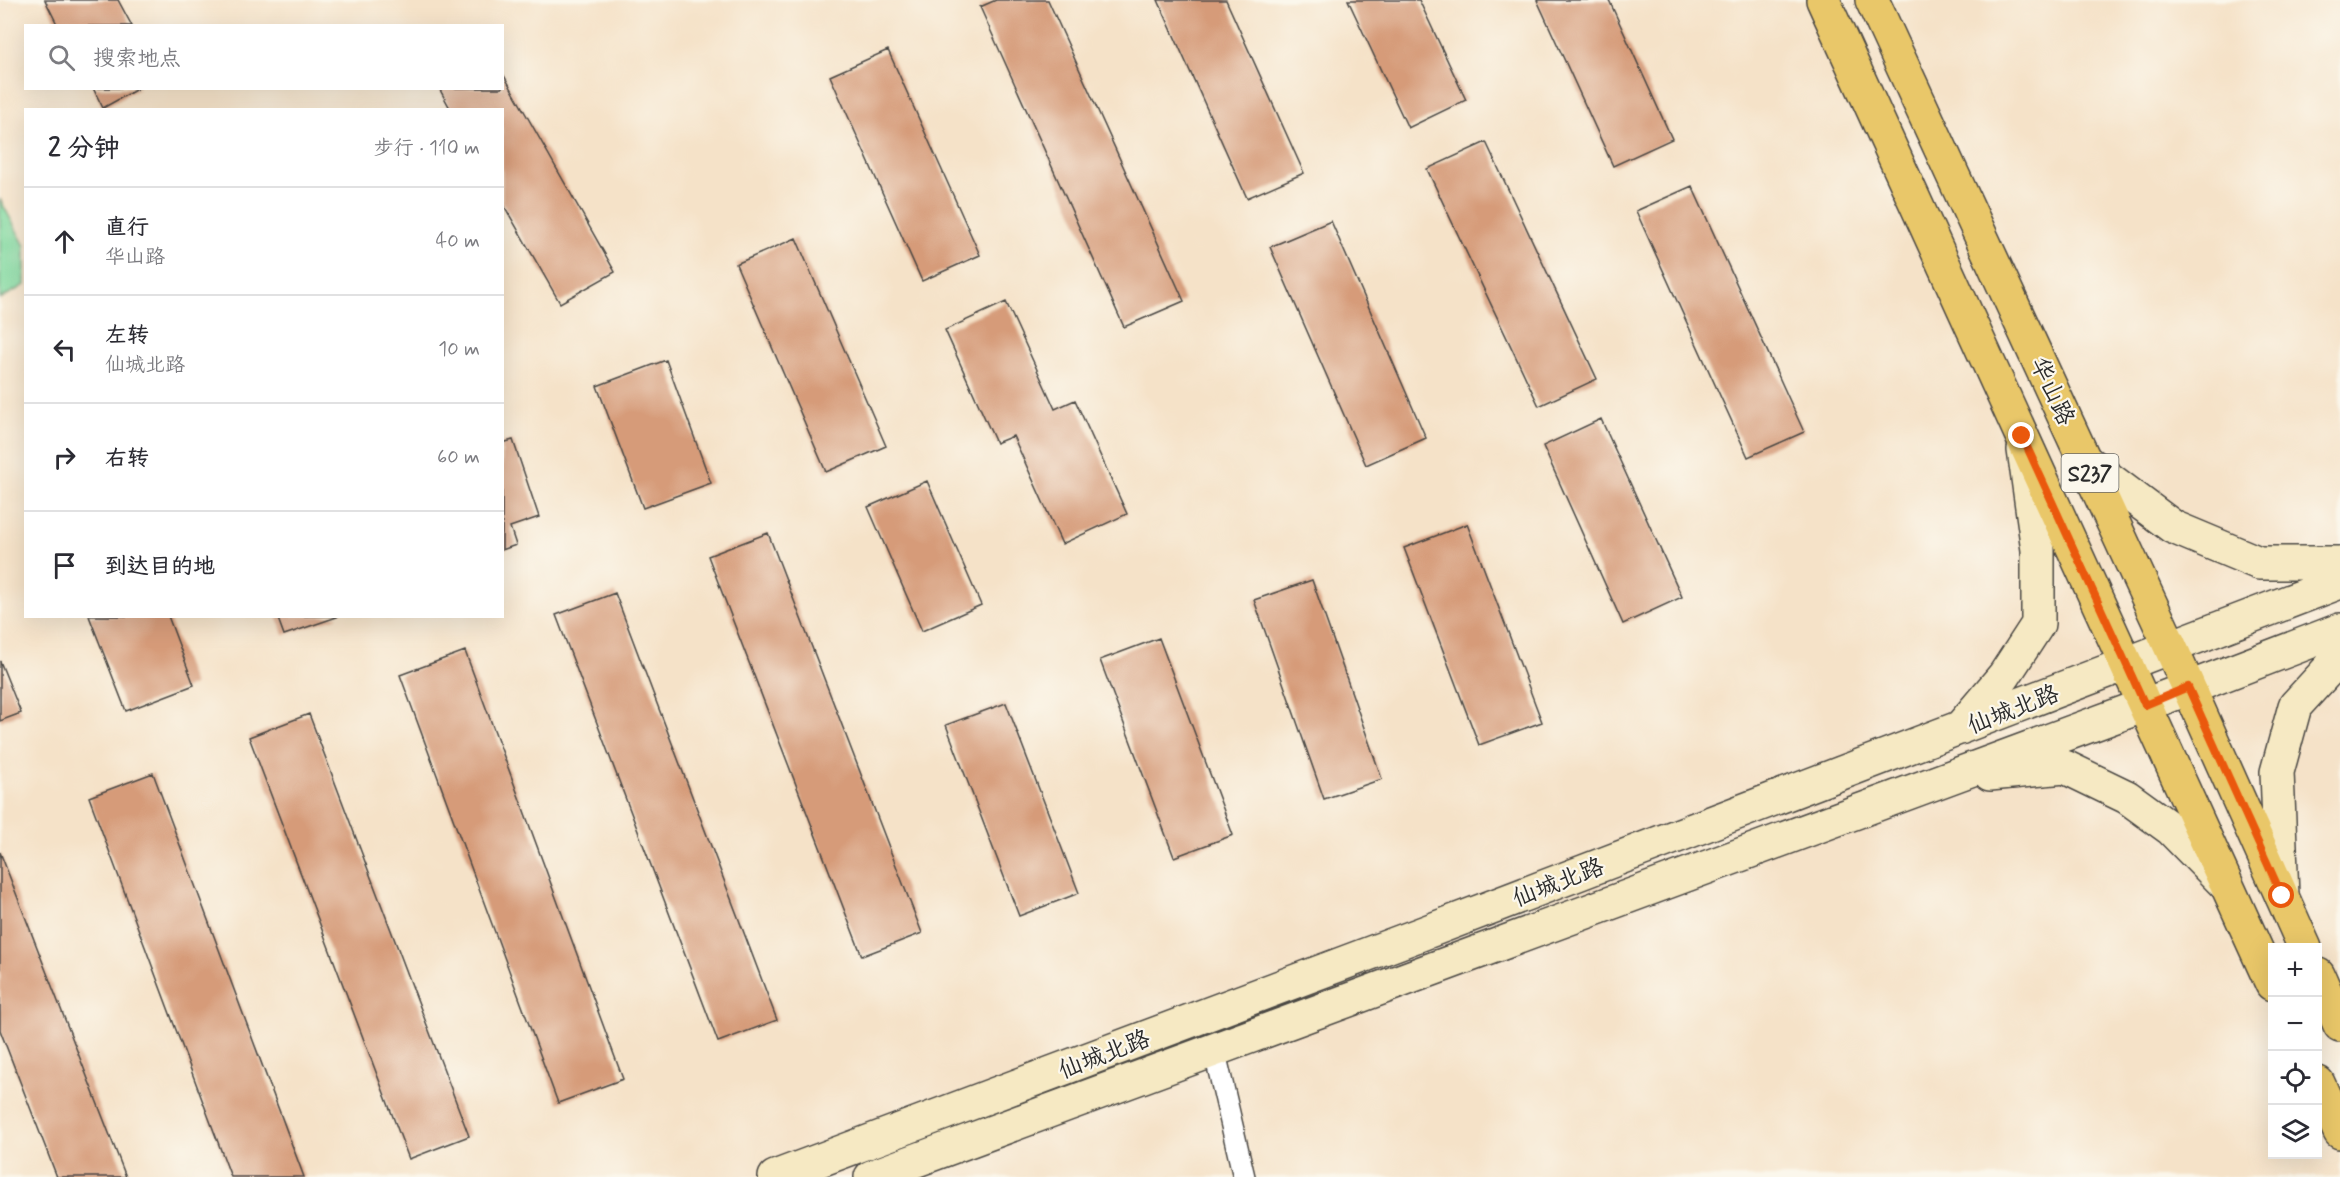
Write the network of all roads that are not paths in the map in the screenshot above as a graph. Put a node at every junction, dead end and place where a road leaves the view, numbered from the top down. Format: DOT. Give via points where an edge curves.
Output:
graph roads {
  1 [pos="1823,0"];
  2 [pos="1872,0"];
  3 [pos="2022,436"];
  4 [pos="2085,461"];
  5 [pos="2340,563"];
  6 [pos="2340,582"];
  7 [pos="2340,630"];
  8 [pos="2171,648"];
  9 [pos="2340,657"];
  10 [pos="2126,666"];
  11 [pos="2188,687"];
  12 [pos="2145,705"];
  13 [pos="1959,730"];
  14 [pos="1946,778"];
  15 [pos="2229,888"];
  16 [pos="2282,896"];
  17 [pos="2303,943"];
  18 [pos="2268,975"];
  19 [pos="2322,984"];
  20 [pos="2340,1024"];
  21 [pos="1214,1049"];
  22 [pos="2322,1092"];
  23 [pos="2340,1132"];
  24 [pos="775,1177"];
  25 [pos="871,1177"];
  26 [pos="1244,1177"];
  1 -- 3 [label="main road, S237"];
  2 -- 4 [label="main road, 华山路 / S237"];
  3 -- 10 [label="main road, S237"];
  3 -- 13 [label="main road" via="2038,550 2037,624 2004,676"];
  4 -- 5 [label="main road" via="2174,527 2259,563"];
  4 -- 8 [label="main road, 华山路 / S237"];
  6 -- 8 [label="main road, 仙城北路"];
  7 -- 11 [label="main road, 仙城北路"];
  8 -- 10 [label="main road, 仙城北路"];
  8 -- 11 [label="main road, 华山路 / S237"];
  9 -- 16 [label="main road" via="2295,706 2277,772"];
  10 -- 12 [label="main road, S237"];
  10 -- 13 [label="main road, 仙城北路"];
  11 -- 12 [label="main road, 仙城北路"];
  11 -- 16 [label="main road, 华山路 / S237"];
  12 -- 14 [label="main road, 仙城北路"];
  12 -- 15 [label="main road, S237"];
  13 -- 24 [label="main road, 仙城北路"];
  14 -- 15 [label="main road" via="2065,767 2127,797 2171,829"];
  14 -- 21 [label="main road, 仙城北路"];
  15 -- 18 [label="main road, S237"];
  16 -- 17 [label="main road, 华山路 / S237"];
  19 -- 20 [label="main road"];
  21 -- 25 [label="main road, 仙城北路"];
  21 -- 26 [label="lane"];
  22 -- 23 [label="main road"];
}
